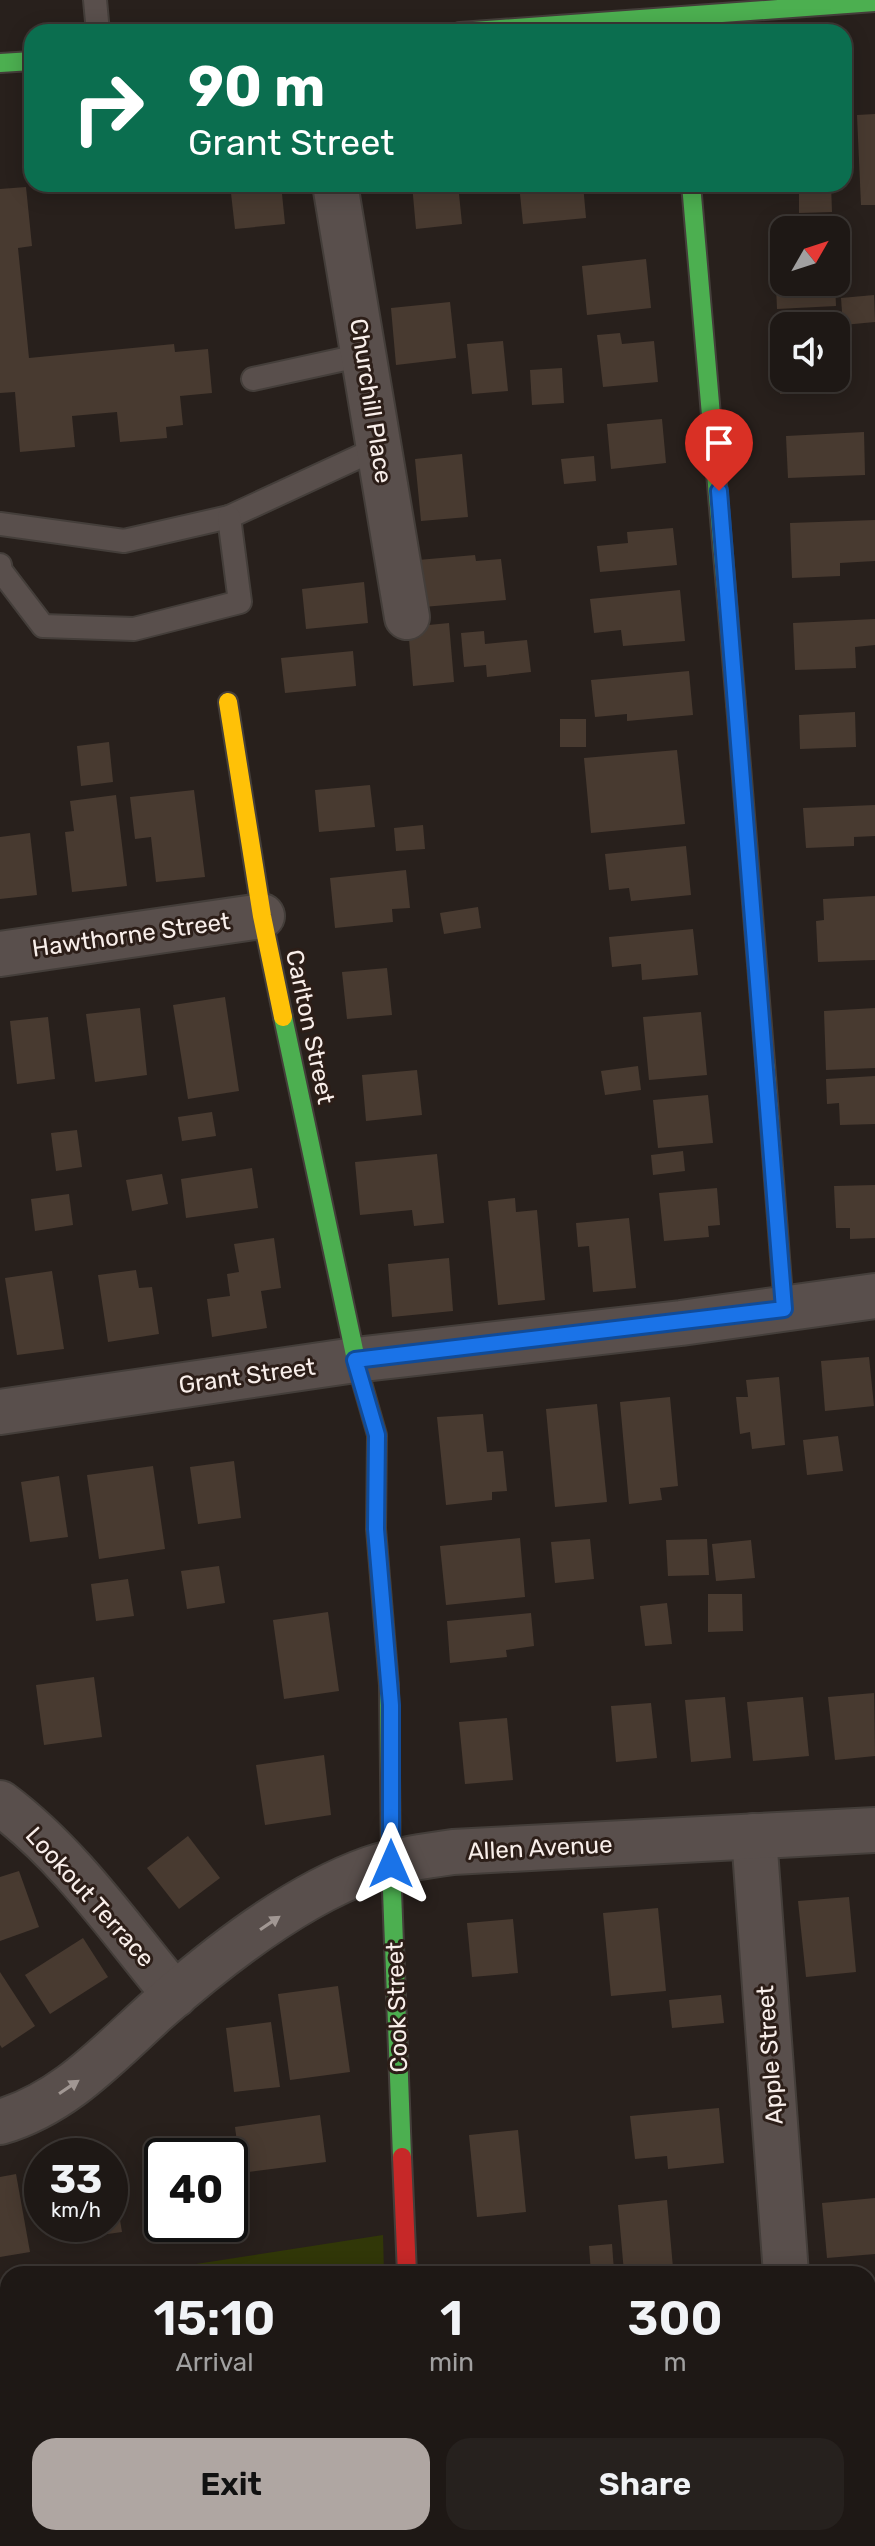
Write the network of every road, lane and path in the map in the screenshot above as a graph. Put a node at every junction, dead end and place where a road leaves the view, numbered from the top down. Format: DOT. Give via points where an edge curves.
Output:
graph roads {
  1 [pos="95,0"];
  2 [pos="875,2"];
  3 [pos="675,16"];
  4 [pos="97,24"];
  5 [pos="568,24"];
  6 [pos="24,62"];
  7 [pos="0,63"];
  8 [pos="336,192"];
  9 [pos="692,192"];
  10 [pos="363,355"];
  11 [pos="253,379"];
  12 [pos="378,448"];
  13 [pos="229,517"];
  14 [pos="0,524"];
  15 [pos="0,565"];
  16 [pos="407,617"];
  17 [pos="228,702"];
  18 [pos="262,916"];
  19 [pos="0,954"];
  20 [pos="875,1296"];
  21 [pos="784,1309"];
  22 [pos="355,1360"];
  23 [pos="0,1412"];
  24 [pos="0,1803"];
  25 [pos="875,1830"];
  26 [pos="754,1836"];
  27 [pos="391,1864"];
  28 [pos="175,1995"];
  29 [pos="0,2122"];
  30 [pos="407,2266"];
  31 [pos="785,2266"];
  1 -- 4 [label="lane"];
  2 -- 3 [label="street"];
  3 -- 5 [label="street"];
  6 -- 7 [label="street"];
  8 -- 10 [label="street, Churchill Place"];
  9 -- 21 [label="street"];
  10 -- 11 [label="lane"];
  10 -- 12 [label="street, Churchill Place"];
  12 -- 13 [label="lane"];
  12 -- 16 [label="street, Churchill Place"];
  13 -- 14 [label="lane" via="124,541"];
  13 -- 15 [label="lane" via="240,602 134,629 43,626"];
  17 -- 18 [label="street, Carlton Street"];
  18 -- 19 [label="street, Hawthorne Street"];
  18 -- 22 [label="street, Carlton Street"];
  20 -- 21 [label="street, Grant Street"];
  21 -- 22 [label="street, Grant Street"];
  22 -- 23 [label="street, Grant Street"];
  22 -- 27 [label="street, Cook Street" via="377,1435 376,1529 391,1705"];
  24 -- 28 [label="street, Lookout Terrace" via="73,1872"];
  25 -- 26 [label="street, Allen Avenue"];
  26 -- 27 [label="street, Allen Avenue" via="453,1852"];
  26 -- 31 [label="street, Apple Street"];
  28 -- 27 [label="street, Allen Avenue, one-way" via="270,1922 335,1884"];
  27 -- 30 [label="street, Cook Street"];
  29 -- 28 [label="street, Allen Avenue, one-way" via="24,2115 70,2088"];
}
